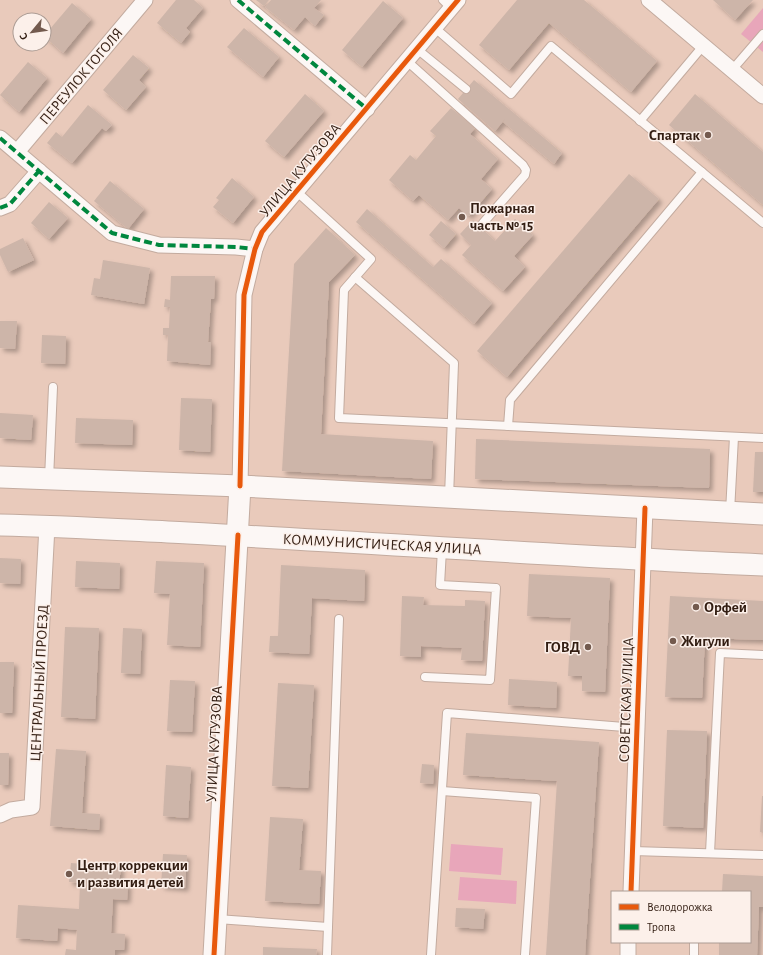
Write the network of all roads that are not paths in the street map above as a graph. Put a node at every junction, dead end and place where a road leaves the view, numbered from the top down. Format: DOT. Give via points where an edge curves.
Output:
graph roads {
  1 [pos="145,0"];
  2 [pos="238,0"];
  3 [pos="649,0"];
  4 [pos="451,3"];
  5 [pos="435,28"];
  6 [pos="763,34"];
  7 [pos="703,46"];
  8 [pos="417,49"];
  9 [pos="407,61"];
  10 [pos="732,70"];
  11 [pos="466,89"];
  12 [pos="763,96"];
  13 [pos="367,109"];
  14 [pos="640,121"];
  15 [pos="0,138"];
  16 [pos="17,152"];
  17 [pos="39,171"];
  18 [pos="702,172"];
  19 [pos="296,191"];
  20 [pos="0,208"];
  21 [pos="483,224"];
  22 [pos="763,224"];
  23 [pos="255,250"];
  24 [pos="355,277"];
  25 [pos="53,387"];
  26 [pos="452,424"];
  27 [pos="508,426"];
  28 [pos="734,437"];
  29 [pos="763,438"];
  30 [pos="0,477"];
  31 [pos="49,479"];
  32 [pos="240,486"];
  33 [pos="449,498"];
  34 [pos="645,508"];
  35 [pos="730,512"];
  36 [pos="763,514"];
  37 [pos="0,524"];
  38 [pos="47,526"];
  39 [pos="238,535"];
  40 [pos="442,547"];
  41 [pos="642,560"];
  42 [pos="763,565"];
  43 [pos="339,619"];
  44 [pos="763,655"];
  45 [pos="425,677"];
  46 [pos="637,728"];
  47 [pos="442,791"];
  48 [pos="0,815"];
  49 [pos="633,851"];
  50 [pos="710,853"];
  51 [pos="763,855"];
  52 [pos="631,891"];
  53 [pos="216,919"];
  54 [pos="328,926"];
  55 [pos="628,943"];
  56 [pos="694,943"];
  57 [pos="214,955"];
  58 [pos="327,955"];
  59 [pos="430,955"];
  60 [pos="525,955"];
  61 [pos="628,955"];
  62 [pos="694,955"];
  1 -- 16 [label="street, ПЕРЕУЛОК ГОГОЛЯ"];
  2 -- 13 [label="street"];
  3 -- 7 [label="street"];
  4 -- 5 [label="street, УЛИЦА КУТУЗОВА"];
  5 -- 8 [label="street, УЛИЦА КУТУЗОВА"];
  5 -- 14 [label="lane" via="511,94 551,46"];
  6 -- 10 [label="lane"];
  7 -- 10 [label="street"];
  7 -- 14 [label="lane"];
  8 -- 9 [label="street, УЛИЦА КУТУЗОВА"];
  8 -- 11 [label="lane"];
  9 -- 13 [label="street, УЛИЦА КУТУЗОВА"];
  9 -- 21 [label="lane" via="526,170 525,175"];
  10 -- 12 [label="street"];
  13 -- 19 [label="street, УЛИЦА КУТУЗОВА"];
  14 -- 18 [label="lane"];
  15 -- 16 [label="street"];
  16 -- 17 [label="street"];
  17 -- 20 [label="street" via="10,204"];
  17 -- 23 [label="street" via="112,233 159,245 236,247"];
  18 -- 22 [label="lane"];
  18 -- 27 [label="lane" via="510,400"];
  19 -- 23 [label="street, УЛИЦА КУТУЗОВА" via="262,232"];
  19 -- 24 [label="lane" via="371,259"];
  23 -- 32 [label="street, УЛИЦА КУТУЗОВА" via="244,295"];
  24 -- 26 [label="lane" via="454,363"];
  24 -- 26 [label="lane" via="344,290 339,418"];
  25 -- 31 [label="lane"];
  26 -- 27 [label="lane"];
  26 -- 33 [label="lane"];
  27 -- 28 [label="lane"];
  28 -- 29 [label="lane"];
  28 -- 35 [label="lane"];
  30 -- 31 [label="main road"];
  31 -- 32 [label="main road"];
  32 -- 33 [label="main road"];
  32 -- 39 [label="main road, УЛИЦА КУТУЗОВА"];
  33 -- 34 [label="main road"];
  34 -- 35 [label="main road"];
  34 -- 41 [label="street, СОВЕТСКАЯ УЛИЦА"];
  35 -- 36 [label="main road"];
  37 -- 38 [label="main road, КОММУНИСТИЧЕСКАЯ УЛИЦА"];
  38 -- 39 [label="main road, КОММУНИСТИЧЕСКАЯ УЛИЦА"];
  38 -- 48 [label="street, ЦЕНТРАЛЬНЫЙ ПРОЕЗД" via="32,807 11,810"];
  39 -- 40 [label="main road, КОММУНИСТИЧЕСКАЯ УЛИЦА"];
  39 -- 53 [label="main road, УЛИЦА КУТУЗОВА"];
  40 -- 41 [label="main road, КОММУНИСТИЧЕСКАЯ УЛИЦА"];
  40 -- 45 [label="lane" via="440,584 496,588 490,680"];
  41 -- 42 [label="main road, КОММУНИСТИЧЕСКАЯ УЛИЦА"];
  41 -- 46 [label="street, СОВЕТСКАЯ УЛИЦА"];
  43 -- 54 [label="lane"];
  44 -- 50 [label="lane" via="720,653"];
  46 -- 47 [label="lane" via="447,713"];
  46 -- 49 [label="street, СОВЕТСКАЯ УЛИЦА"];
  47 -- 59 [label="lane"];
  47 -- 60 [label="lane" via="536,798"];
  49 -- 50 [label="lane"];
  49 -- 52 [label="street, СОВЕТСКАЯ УЛИЦА"];
  50 -- 51 [label="lane"];
  53 -- 54 [label="lane"];
  53 -- 57 [label="main road, УЛИЦА КУТУЗОВА"];
  54 -- 58 [label="lane"];
  55 -- 61 [label="street"];
  56 -- 62 [label="lane"];
}
